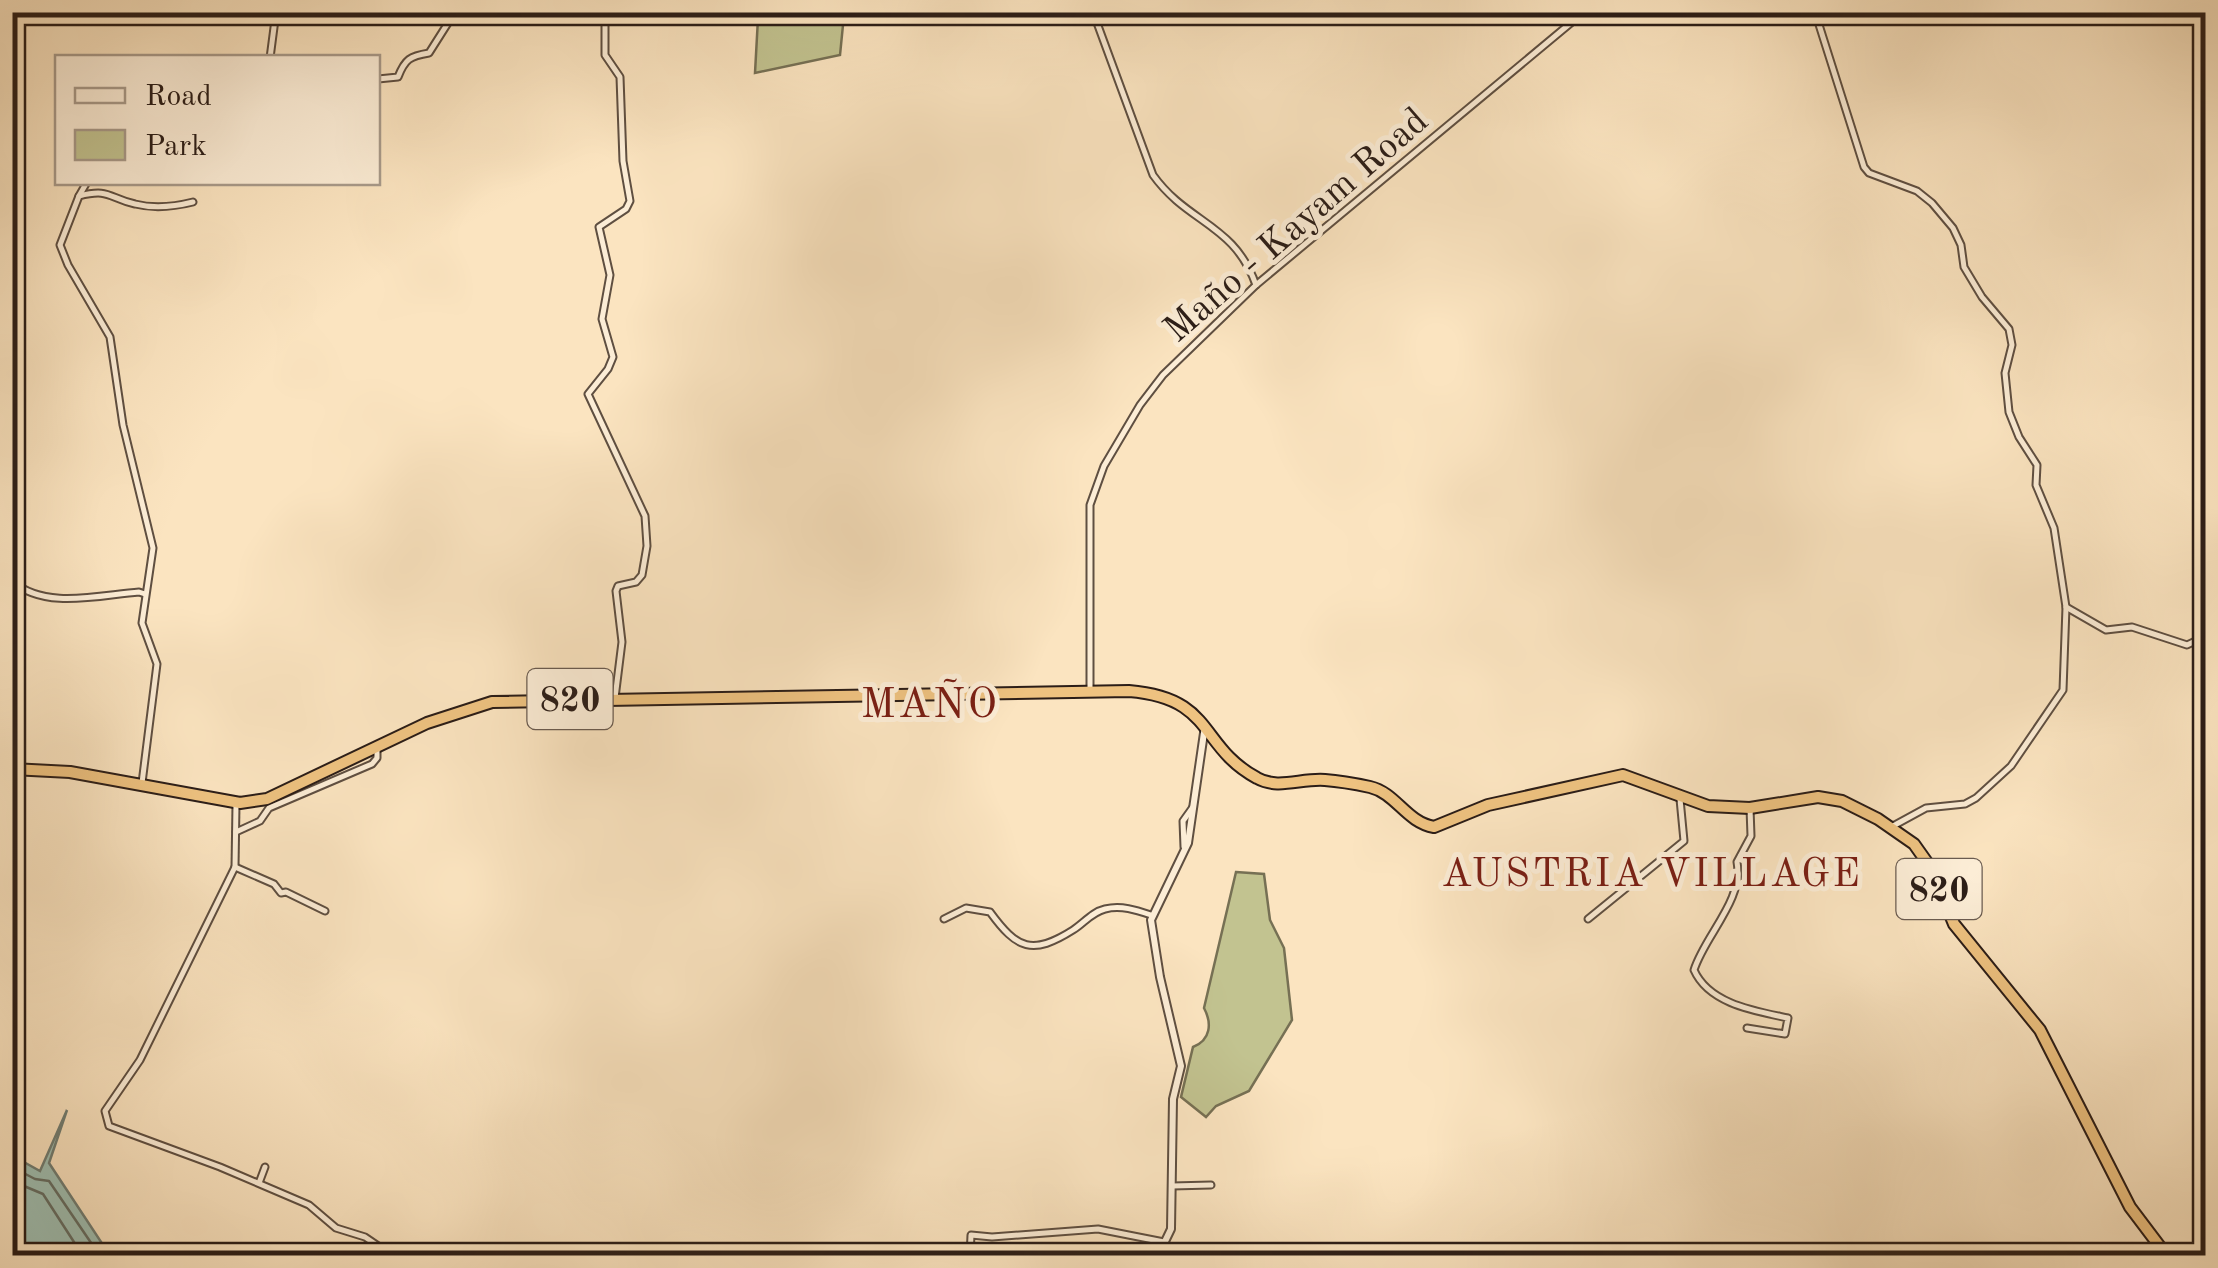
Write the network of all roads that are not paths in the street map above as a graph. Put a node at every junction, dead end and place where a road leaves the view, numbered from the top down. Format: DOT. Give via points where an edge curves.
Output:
graph roads {
  1 [pos="276,12"];
  2 [pos="455,12"];
  3 [pos="604,12"];
  4 [pos="1093,12"];
  5 [pos="1584,12"];
  6 [pos="1816,12"];
  7 [pos="270,55"];
  8 [pos="380,79"];
  9 [pos="85,185"];
  10 [pos="79,196"];
  11 [pos="193,202"];
  12 [pos="1256,285"];
  13 [pos="12,518"];
  14 [pos="12,529"];
  15 [pos="12,581"];
  16 [pos="145,594"];
  17 [pos="2066,607"];
  18 [pos="2206,636"];
  19 [pos="1090,692"];
  20 [pos="615,698"];
  21 [pos="1205,725"];
  22 [pos="377,748"];
  23 [pos="12,769"];
  24 [pos="142,786"];
  25 [pos="1680,796"];
  26 [pos="236,803"];
  27 [pos="1750,808"];
  28 [pos="1891,828"];
  29 [pos="236,832"];
  30 [pos="235,867"];
  31 [pos="325,911"];
  32 [pos="1151,915"];
  33 [pos="944,919"];
  34 [pos="1588,919"];
  35 [pos="1747,1028"];
  36 [pos="265,1167"];
  37 [pos="258,1183"];
  38 [pos="1211,1185"];
  39 [pos="1172,1186"];
  40 [pos="1164,1242"];
  41 [pos="393,1256"];
  42 [pos="970,1256"];
  43 [pos="1158,1256"];
  44 [pos="2167,1256"];
  1 -- 7 [label="street"];
  2 -- 8 [label="street" via="429,53 404,61 398,77"];
  3 -- 20 [label="street" via="604,52 620,77 630,202 600,227 610,283 602,319 613,358 588,394 647,531 642,575 616,591 622,642"];
  4 -- 12 [label="street" via="1153,176 1184,209 1234,243"];
  5 -- 12 [label="street, Maño - Kayam Road"];
  6 -- 17 [label="street" via="1864,167 1932,203 1953,228 1982,297 2009,329 2010,412 2037,465"];
  9 -- 10 [label="street"];
  10 -- 11 [label="street" via="100,191 158,207"];
  10 -- 16 [label="street" via="60,245 110,338 122,425 153,548"];
  12 -- 19 [label="street, Maño - Kayam Road" via="1163,375 1121,435 1093,492"];
  13 -- 14 [label="street"];
  15 -- 16 [label="street" via="54,599"];
  16 -- 24 [label="street" via="142,624 157,664"];
  17 -- 18 [label="street" via="2106,630 2132,627 2187,644"];
  17 -- 28 [label="street" via="2064,690 2010,766 1976,798 1926,808"];
  19 -- 20 [label="highway, 820"];
  19 -- 21 [label="highway, 820" via="1151,693 1175,700"];
  20 -- 22 [label="highway, 820" via="492,702"];
  21 -- 25 [label="highway, 820" via="1227,756 1262,781 1324,780 1378,790 1414,820 1434,827 1488,805 1614,776"];
  21 -- 32 [label="street" via="1185,850"];
  22 -- 26 [label="highway, 820" via="267,799"];
  22 -- 29 [label="street" via="372,764 269,808"];
  23 -- 24 [label="highway, 820"];
  24 -- 26 [label="highway, 820"];
  25 -- 27 [label="highway, 820" via="1708,806"];
  25 -- 34 [label="street" via="1684,842"];
  26 -- 29 [label="street"];
  27 -- 28 [label="highway, 820" via="1818,797 1842,801"];
  27 -- 35 [label="street" via="1751,836 1736,862 1740,876 1694,970 1716,996 1788,1018 1785,1034"];
  28 -- 44 [label="highway, 820" via="1914,844 1954,924 2040,1030 2130,1207"];
  29 -- 30 [label="street"];
  30 -- 31 [label="street"];
  30 -- 37 [label="street" via="106,1120"];
  32 -- 33 [label="street" via="1103,909 1045,944 1025,947 990,912 966,908"];
  32 -- 39 [label="street" via="1181,1066 1173,1099"];
  36 -- 37 [label="street"];
  37 -- 41 [label="street"];
  38 -- 39 [label="street"];
  39 -- 40 [label="street"];
  40 -- 42 [label="street" via="1098,1229 971,1235"];
  40 -- 43 [label="street"];
}
